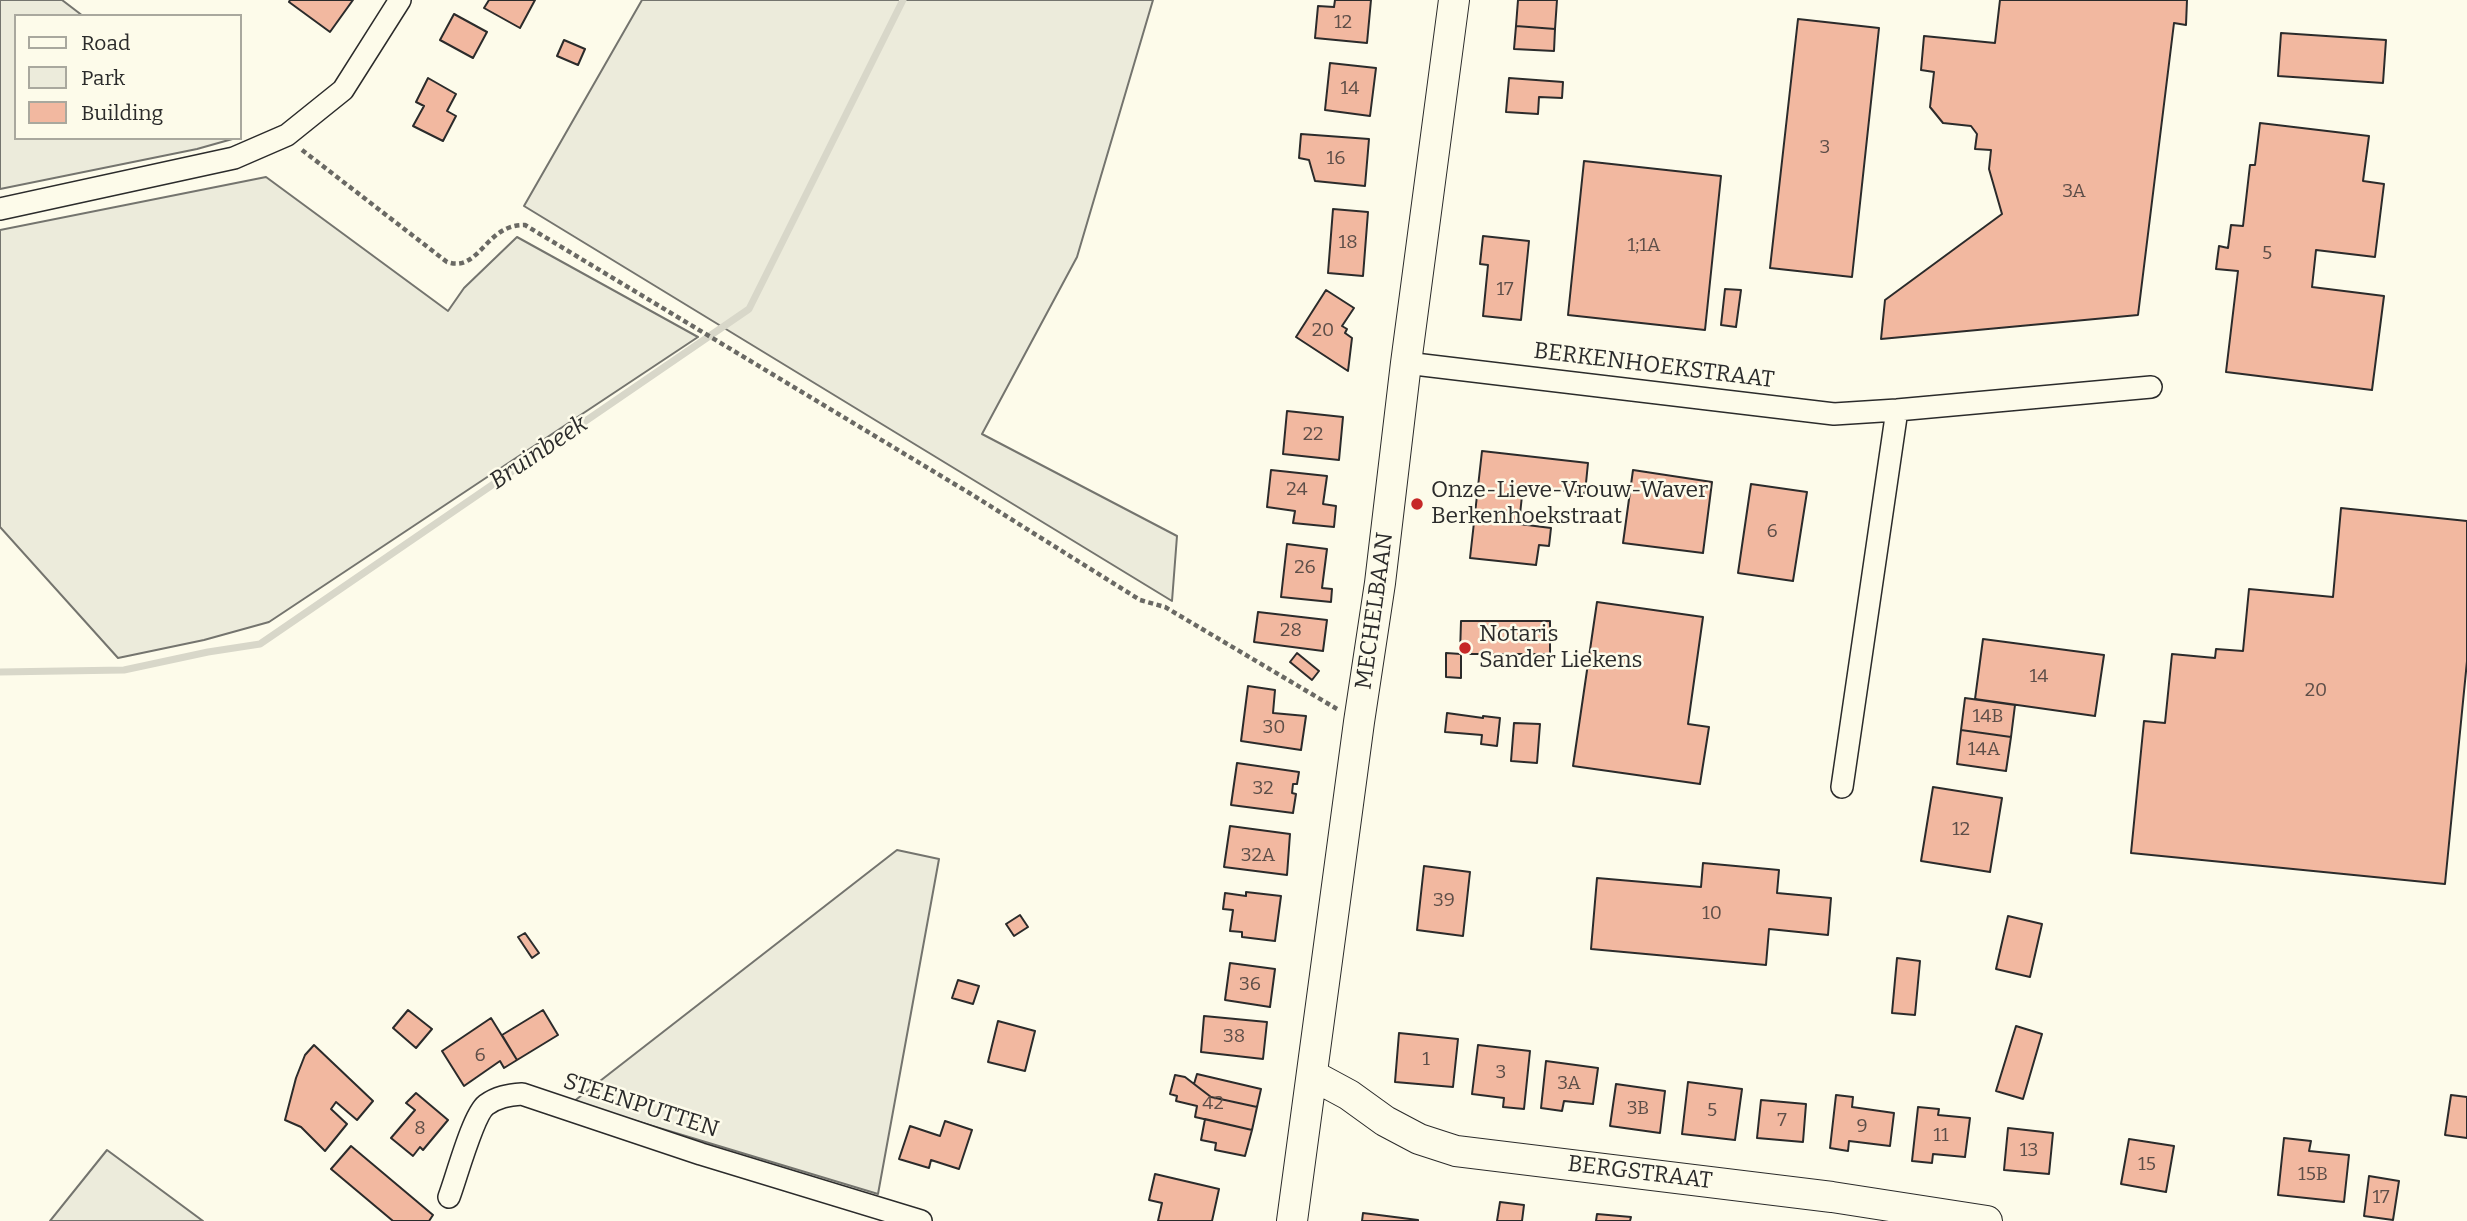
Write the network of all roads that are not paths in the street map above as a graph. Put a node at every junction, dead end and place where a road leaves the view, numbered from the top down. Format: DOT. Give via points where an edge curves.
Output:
graph roads {
  1 [pos="400,0"];
  2 [pos="1454,0"];
  3 [pos="0,209"];
  4 [pos="1406,363"];
  5 [pos="2151,387"];
  6 [pos="1897,410"];
  7 [pos="1842,787"];
  8 [pos="1312,1075"];
  9 [pos="449,1197"];
  10 [pos="874,1214"];
  11 [pos="922,1221"];
  12 [pos="1292,1221"];
  13 [pos="1987,1221"];
  1 -- 3 [label="street" via="343,90 287,135 234,158"];
  2 -- 4 [label="street, MECHELBAAN"];
  4 -- 6 [label="street, BERKENHOEKSTRAAT" via="1834,414"];
  4 -- 8 [label="street, MECHELBAAN"];
  5 -- 6 [label="street, BERKENHOEKSTRAAT"];
  6 -- 7 [label="street"];
  8 -- 12 [label="street, MECHELBAAN"];
  8 -- 13 [label="street, BERGSTRAAT" via="1419,1139 1456,1151 1832,1197"];
  9 -- 10 [label="street, STEENPUTTEN" via="484,1106 505,1095 522,1094"];
  10 -- 11 [label="street, STEENPUTTEN"];
}
